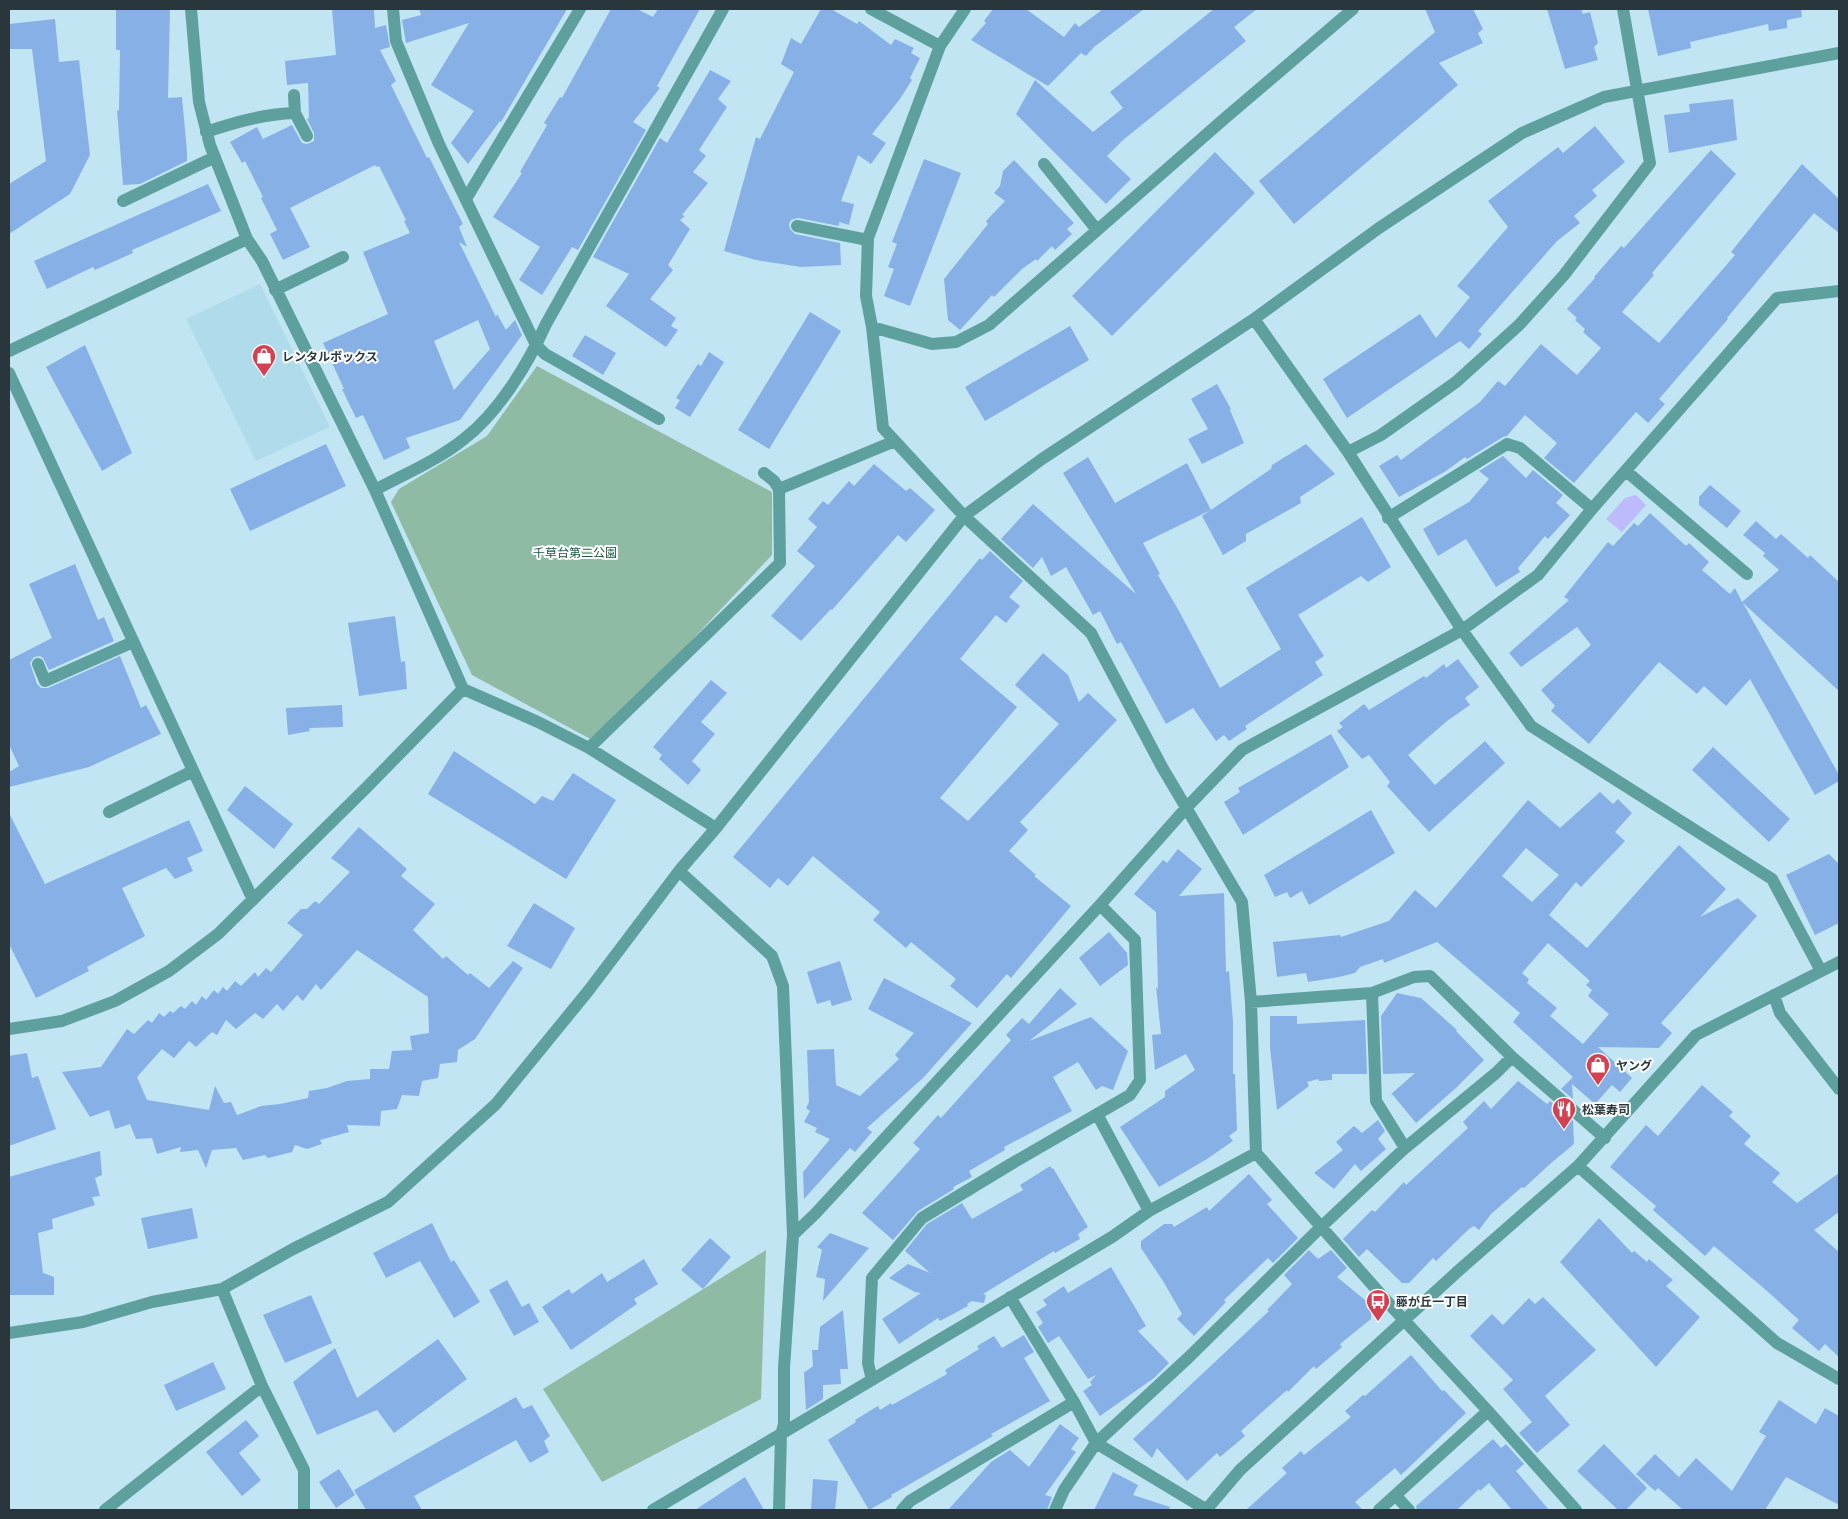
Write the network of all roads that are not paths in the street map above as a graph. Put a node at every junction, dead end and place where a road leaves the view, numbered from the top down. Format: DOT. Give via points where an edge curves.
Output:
graph roads {
  1 [pos="191,9"];
  2 [pos="393,9"];
  3 [pos="580,9"];
  4 [pos="723,9"];
  5 [pos="871,9"];
  6 [pos="965,9"];
  7 [pos="1353,9"];
  8 [pos="1623,9"];
  9 [pos="940,46"];
  10 [pos="1839,53"];
  11 [pos="1638,91"];
  12 [pos="294,95"];
  13 [pos="295,113"];
  14 [pos="206,132"];
  15 [pos="307,136"];
  16 [pos="214,157"];
  17 [pos="1044,164"];
  18 [pos="466,199"];
  19 [pos="123,201"];
  20 [pos="797,226"];
  21 [pos="1097,230"];
  22 [pos="247,239"];
  23 [pos="868,240"];
  24 [pos="343,257"];
  25 [pos="275,290"];
  26 [pos="1839,291"];
  27 [pos="1254,319"];
  28 [pos="872,327"];
  29 [pos="536,345"];
  30 [pos="9,351"];
  31 [pos="9,373"];
  32 [pos="659,419"];
  33 [pos="894,440"];
  34 [pos="1348,452"];
  35 [pos="1626,471"];
  36 [pos="764,473"];
  37 [pos="779,489"];
  38 [pos="375,490"];
  39 [pos="1592,509"];
  40 [pos="964,516"];
  41 [pos="1388,518"];
  42 [pos="1747,574"];
  43 [pos="1462,630"];
  44 [pos="133,642"];
  45 [pos="38,664"];
  46 [pos="463,689"];
  47 [pos="589,748"];
  48 [pos="193,771"];
  49 [pos="1187,807"];
  50 [pos="109,812"];
  51 [pos="716,828"];
  52 [pos="679,871"];
  53 [pos="253,900"];
  54 [pos="1100,906"];
  55 [pos="1839,962"];
  56 [pos="1821,971"];
  57 [pos="1372,993"];
  58 [pos="1774,995"];
  59 [pos="1251,1002"];
  60 [pos="9,1029"];
  61 [pos="1512,1057"];
  62 [pos="1839,1088"];
  63 [pos="1097,1114"];
  64 [pos="1605,1138"];
  65 [pos="1405,1148"];
  66 [pos="1256,1153"];
  67 [pos="1578,1166"];
  68 [pos="1149,1211"];
  69 [pos="1321,1227"];
  70 [pos="793,1235"];
  71 [pos="222,1289"];
  72 [pos="1010,1297"];
  73 [pos="1404,1320"];
  74 [pos="9,1333"];
  75 [pos="1839,1379"];
  76 [pos="872,1380"];
  77 [pos="262,1386"];
  78 [pos="1074,1402"];
  79 [pos="1488,1411"];
  80 [pos="781,1435"];
  81 [pos="1096,1443"];
  82 [pos="1396,1496"];
  83 [pos="105,1510"];
  84 [pos="304,1510"];
  85 [pos="652,1510"];
  86 [pos="779,1510"];
  87 [pos="902,1510"];
  88 [pos="1055,1510"];
  89 [pos="1206,1510"];
  90 [pos="1379,1510"];
  91 [pos="1408,1510"];
  92 [pos="1576,1510"];
  1 -- 14 [label="street" via="199,102"];
  2 -- 18 [label="street" via="396,41"];
  3 -- 18 [label="street"];
  4 -- 29 [label="street"];
  5 -- 9 [label="street"];
  6 -- 9 [label="street"];
  7 -- 21 [label="street"];
  8 -- 11 [label="street"];
  9 -- 23 [label="street"];
  10 -- 11 [label="street"];
  11 -- 27 [label="street" via="1604,97 1522,133 1379,228"];
  11 -- 34 [label="street" via="1650,163 1564,275 1519,325 1456,382 1381,436"];
  12 -- 13 [label="street"];
  13 -- 14 [label="street" via="249,118"];
  13 -- 15 [label="street"];
  14 -- 16 [label="street"];
  16 -- 19 [label="street"];
  16 -- 22 [label="street"];
  17 -- 21 [label="street"];
  18 -- 29 [label="street"];
  20 -- 23 [label="street"];
  21 -- 28 [label="street" via="989,325 956,342 932,344"];
  22 -- 25 [label="street" via="262,261"];
  22 -- 30 [label="street"];
  23 -- 28 [label="street" via="866,296"];
  24 -- 25 [label="street"];
  25 -- 38 [label="street"];
  26 -- 35 [label="street" via="1777,298"];
  27 -- 34 [label="street"];
  27 -- 40 [label="street" via="1042,459"];
  28 -- 33 [label="street" via="883,428"];
  29 -- 32 [label="street" via="545,354"];
  29 -- 38 [label="street" via="500,400 464,439 438,457"];
  31 -- 44 [label="street"];
  33 -- 37 [label="street"];
  33 -- 40 [label="street"];
  34 -- 41 [label="street"];
  35 -- 39 [label="street"];
  35 -- 42 [label="street"];
  36 -- 37 [label="street"];
  37 -- 47 [label="street" via="780,563"];
  38 -- 46 [label="street"];
  39 -- 41 [label="street" via="1520,448 1507,444"];
  39 -- 43 [label="street" via="1538,575"];
  40 -- 49 [label="street" via="1091,633 1162,767"];
  40 -- 51 [label="street"];
  41 -- 43 [label="street"];
  43 -- 49 [label="street" via="1242,750"];
  43 -- 56 [label="street" via="1531,726 1772,879"];
  44 -- 45 [label="street" via="45,682"];
  44 -- 48 [label="street"];
  46 -- 47 [label="street"];
  46 -- 53 [label="street"];
  47 -- 51 [label="street"];
  48 -- 50 [label="street"];
  48 -- 53 [label="street"];
  49 -- 54 [label="street"];
  49 -- 59 [label="street" via="1242,902"];
  51 -- 52 [label="street"];
  52 -- 70 [label="street" via="772,956 783,986"];
  52 -- 71 [label="street" via="589,990 496,1104 388,1202"];
  53 -- 60 [label="street" via="218,934 169,970 115,1001 62,1021"];
  54 -- 63 [label="street" via="1135,940 1140,1080 1130,1095"];
  54 -- 70 [label="street"];
  55 -- 56 [label="street"];
  56 -- 58 [label="street"];
  57 -- 59 [label="street"];
  57 -- 61 [label="street" via="1414,977 1430,976"];
  57 -- 65 [label="street" via="1376,1100"];
  58 -- 62 [label="street" via="1780,1013"];
  58 -- 64 [label="street" via="1696,1035"];
  59 -- 66 [label="street"];
  61 -- 64 [label="street"];
  61 -- 65 [label="street"];
  63 -- 68 [label="street"];
  63 -- 76 [label="street" via="922,1218 872,1278 868,1363"];
  64 -- 67 [label="street"];
  65 -- 69 [label="street"];
  66 -- 68 [label="street"];
  66 -- 69 [label="street"];
  67 -- 73 [label="street"];
  67 -- 75 [label="street" via="1777,1343"];
  68 -- 72 [label="street" via="1112,1238"];
  69 -- 73 [label="street"];
  69 -- 81 [label="street"];
  70 -- 80 [label="street"];
  71 -- 74 [label="street" via="152,1302 83,1322"];
  71 -- 77 [label="street"];
  72 -- 76 [label="street"];
  72 -- 78 [label="street"];
  73 -- 79 [label="street"];
  73 -- 89 [label="street" via="1240,1470"];
  76 -- 80 [label="street"];
  77 -- 83 [label="street"];
  77 -- 84 [label="street" via="304,1470"];
  78 -- 81 [label="street"];
  78 -- 87 [label="street" via="910,1501"];
  79 -- 82 [label="street"];
  79 -- 92 [label="street"];
  80 -- 85 [label="street"];
  80 -- 86 [label="street"];
  81 -- 88 [label="street" via="1064,1490"];
  81 -- 89 [label="street"];
  82 -- 90 [label="street"];
  82 -- 91 [label="street"];
}
